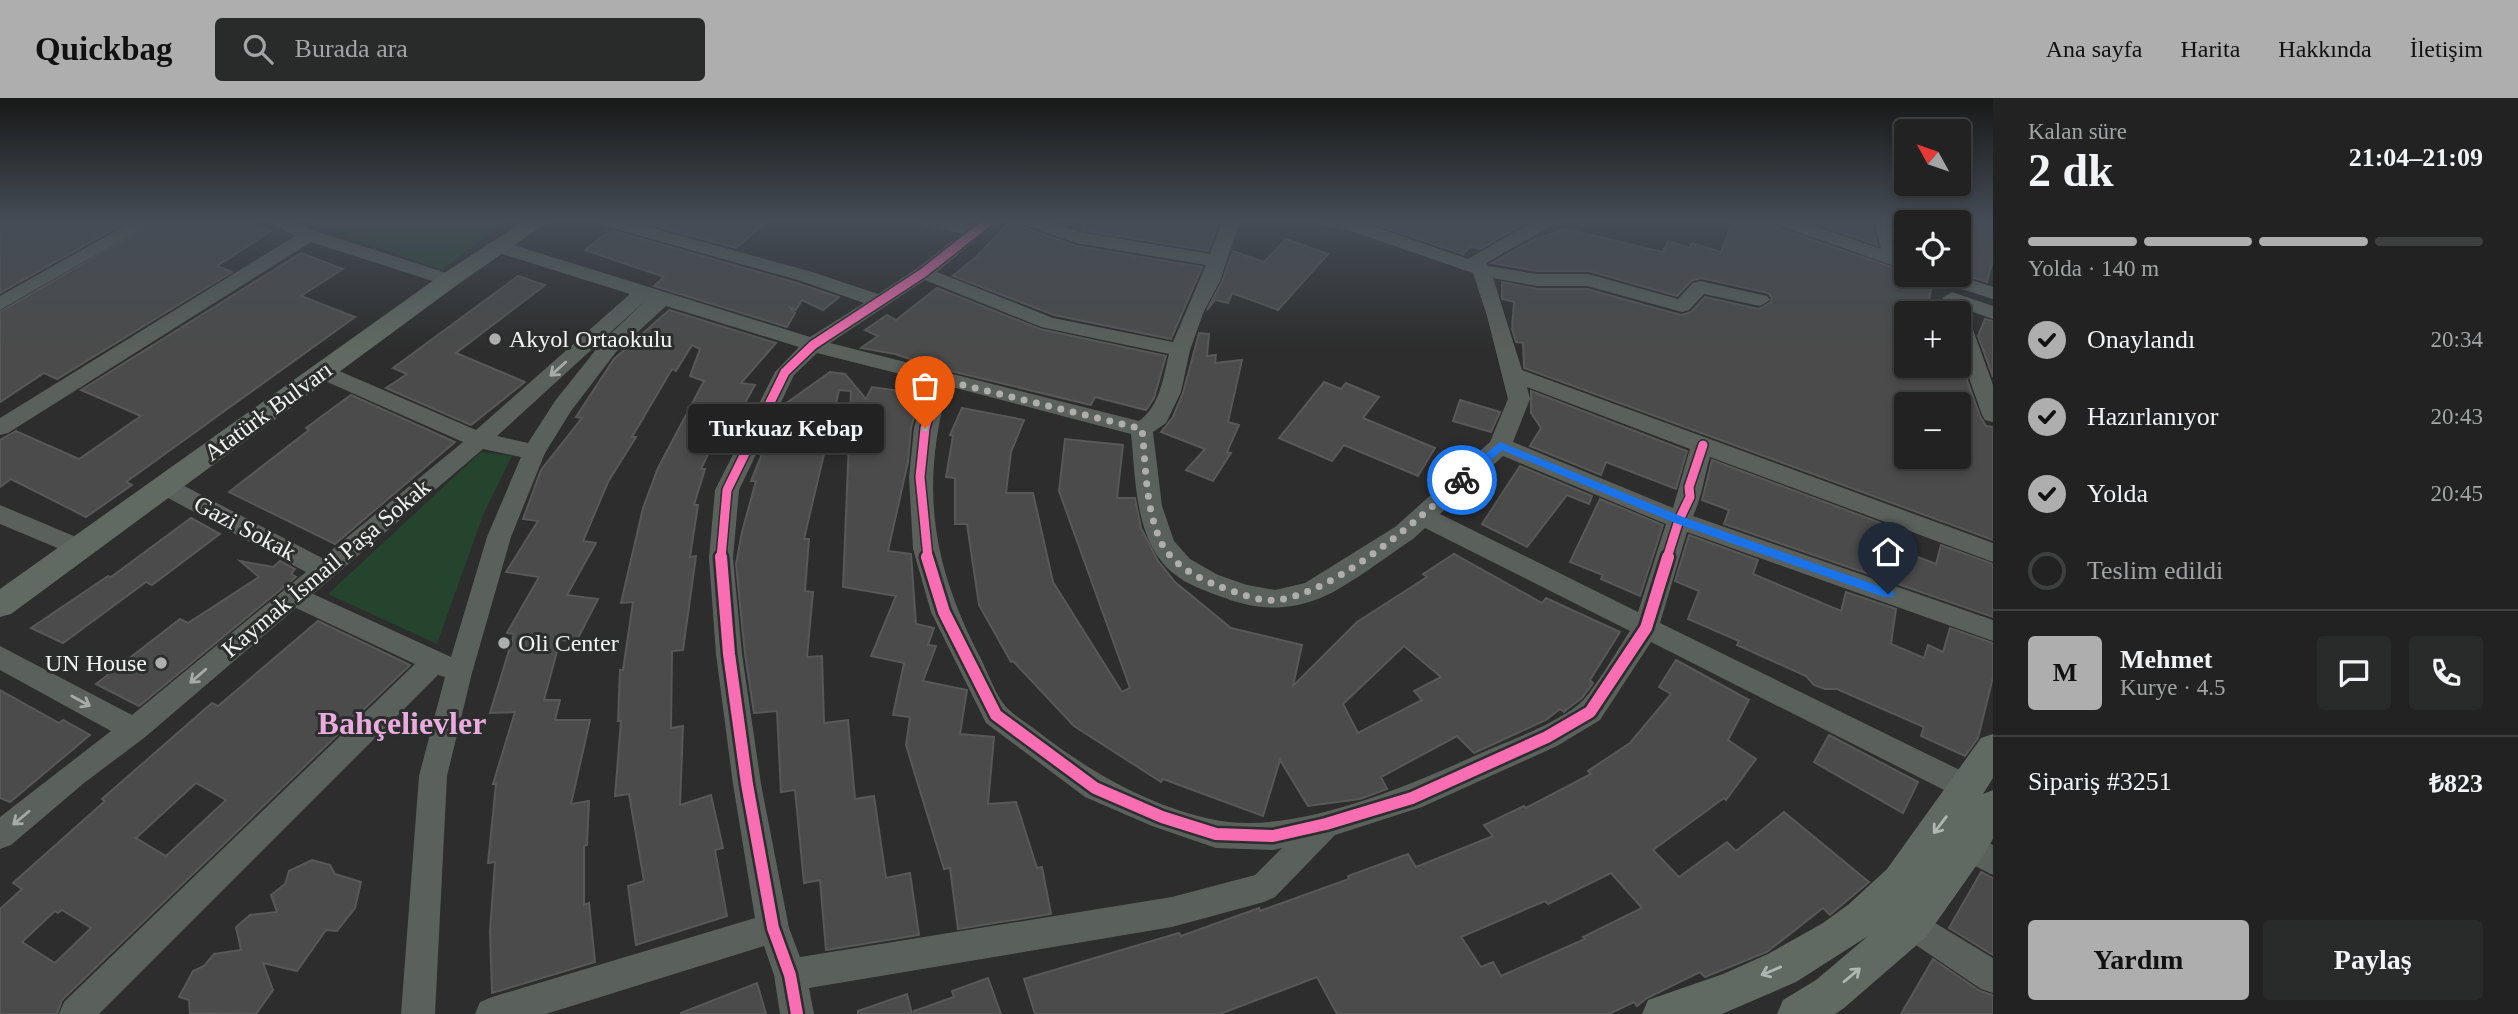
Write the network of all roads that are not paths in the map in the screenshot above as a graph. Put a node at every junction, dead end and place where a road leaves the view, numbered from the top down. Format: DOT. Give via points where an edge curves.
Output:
graph roads {
  1 [pos="71,264"];
  2 [pos="263,264"];
  3 [pos="396,264"];
  4 [pos="475,264"];
  5 [pos="555,264"];
  6 [pos="761,264"];
  7 [pos="935,264"];
  8 [pos="1216,264"];
  9 [pos="1463,264"];
  10 [pos="1478,264"];
  11 [pos="1481,270"];
  12 [pos="923,273"];
  13 [pos="449,281"];
  14 [pos="1991,286"];
  15 [pos="654,294"];
  16 [pos="1952,297"];
  17 [pos="1760,300"];
  18 [pos="882,302"];
  19 [pos="0,304"];
  20 [pos="1993,313"];
  21 [pos="813,345"];
  22 [pos="1180,350"];
  23 [pos="323,372"];
  24 [pos="1514,375"];
  25 [pos="939,379"];
  26 [pos="1993,415"];
  27 [pos="0,428"];
  28 [pos="1142,429"];
  29 [pos="479,440"];
  30 [pos="1703,445"];
  31 [pos="1500,446"];
  32 [pos="534,452"];
  33 [pos="165,486"];
  34 [pos="0,514"];
  35 [pos="1422,516"];
  36 [pos="1679,520"];
  37 [pos="79,548"];
  38 [pos="1993,553"];
  39 [pos="324,570"];
  40 [pos="292,595"];
  41 [pos="0,605"];
  42 [pos="1646,628"];
  43 [pos="1993,631"];
  44 [pos="0,657"];
  45 [pos="447,667"];
  46 [pos="134,730"];
  47 [pos="1993,749"];
  48 [pos="1981,797"];
  49 [pos="1326,824"];
  50 [pos="0,835"];
  51 [pos="1981,854"];
  52 [pos="1912,924"];
  53 [pos="773,928"];
  54 [pos="790,975"];
  55 [pos="1993,977"];
  56 [pos="76,1014"];
  57 [pos="418,1014"];
  58 [pos="492,1014"];
  59 [pos="797,1014"];
  60 [pos="1662,1014"];
  61 [pos="1797,1014"];
  1 -- 19 [label="street"];
  2 -- 27 [label="street"];
  3 -- 13 [label="street"];
  4 -- 13 [label="main road, Atatürk Bulvarı"];
  5 -- 15 [label="street"];
  6 -- 18 [label="street"];
  7 -- 12 [label="street"];
  8 -- 22 [label="street"];
  9 -- 11 [label="street"];
  10 -- 11 [label="street"];
  11 -- 17 [label="street" via="1537,280 1588,280 1682,306 1700,287"];
  11 -- 24 [label="street"];
  12 -- 18 [label="street"];
  12 -- 22 [label="street" via="1048,323"];
  13 -- 23 [label="main road, Atatürk Bulvarı"];
  14 -- 16 [label="street"];
  15 -- 21 [label="street"];
  15 -- 29 [label="street, Kaymak İsmail Paşa Sokak, one-way"];
  15 -- 32 [label="street" via="563,406"];
  16 -- 20 [label="street"];
  16 -- 26 [label="street"];
  18 -- 21 [label="street"];
  21 -- 25 [label="street"];
  21 -- 53 [label="street" via="785,372 727,490 721,558 747,784"];
  22 -- 28 [label="street" via="1170,393 1158,418"];
  23 -- 29 [label="street"];
  23 -- 33 [label="main road, Atatürk Bulvarı"];
  24 -- 30 [label="street"];
  24 -- 31 [label="street" via="1519,399"];
  25 -- 28 [label="street"];
  25 -- 49 [label="street" via="925,428 920,477 925,549 944,612 996,715 1095,788 1216,835 1273,836"];
  28 -- 35 [label="street" via="1150,506 1163,545 1181,566 1245,595 1275,600 1312,591 1404,533"];
  29 -- 32 [label="street"];
  29 -- 39 [label="street, Kaymak İsmail Paşa Sokak"];
  30 -- 36 [label="street"];
  30 -- 38 [label="street"];
  31 -- 35 [label="street"];
  31 -- 36 [label="street"];
  32 -- 45 [label="street"];
  33 -- 37 [label="main road, Atatürk Bulvarı"];
  33 -- 39 [label="street, Gazi Sokak"];
  34 -- 37 [label="street"];
  35 -- 42 [label="street"];
  36 -- 42 [label="street"];
  36 -- 43 [label="street"];
  37 -- 41 [label="main road, Atatürk Bulvarı"];
  39 -- 40 [label="street, Kaymak İsmail Paşa Sokak"];
  40 -- 45 [label="street"];
  40 -- 46 [label="street, Kaymak İsmail Paşa Sokak, one-way"];
  42 -- 48 [label="street"];
  42 -- 49 [label="street" via="1590,712 1547,737 1412,798"];
  44 -- 46 [label="street, one-way"];
  45 -- 56 [label="street"];
  45 -- 57 [label="street" via="433,776"];
  46 -- 50 [label="street, Kaymak İsmail Paşa Sokak, one-way"];
  47 -- 48 [label="main road"];
  48 -- 51 [label="main road"];
  48 -- 60 [label="main road, one-way" via="1889,894 1845,932 1803,958"];
  49 -- 54 [label="street" via="1264,887 1172,912"];
  51 -- 52 [label="main road"];
  52 -- 55 [label="street"];
  61 -- 52 [label="main road, one-way" via="1830,994"];
  53 -- 54 [label="street"];
  53 -- 58 [label="street"];
  54 -- 59 [label="street"];
}
